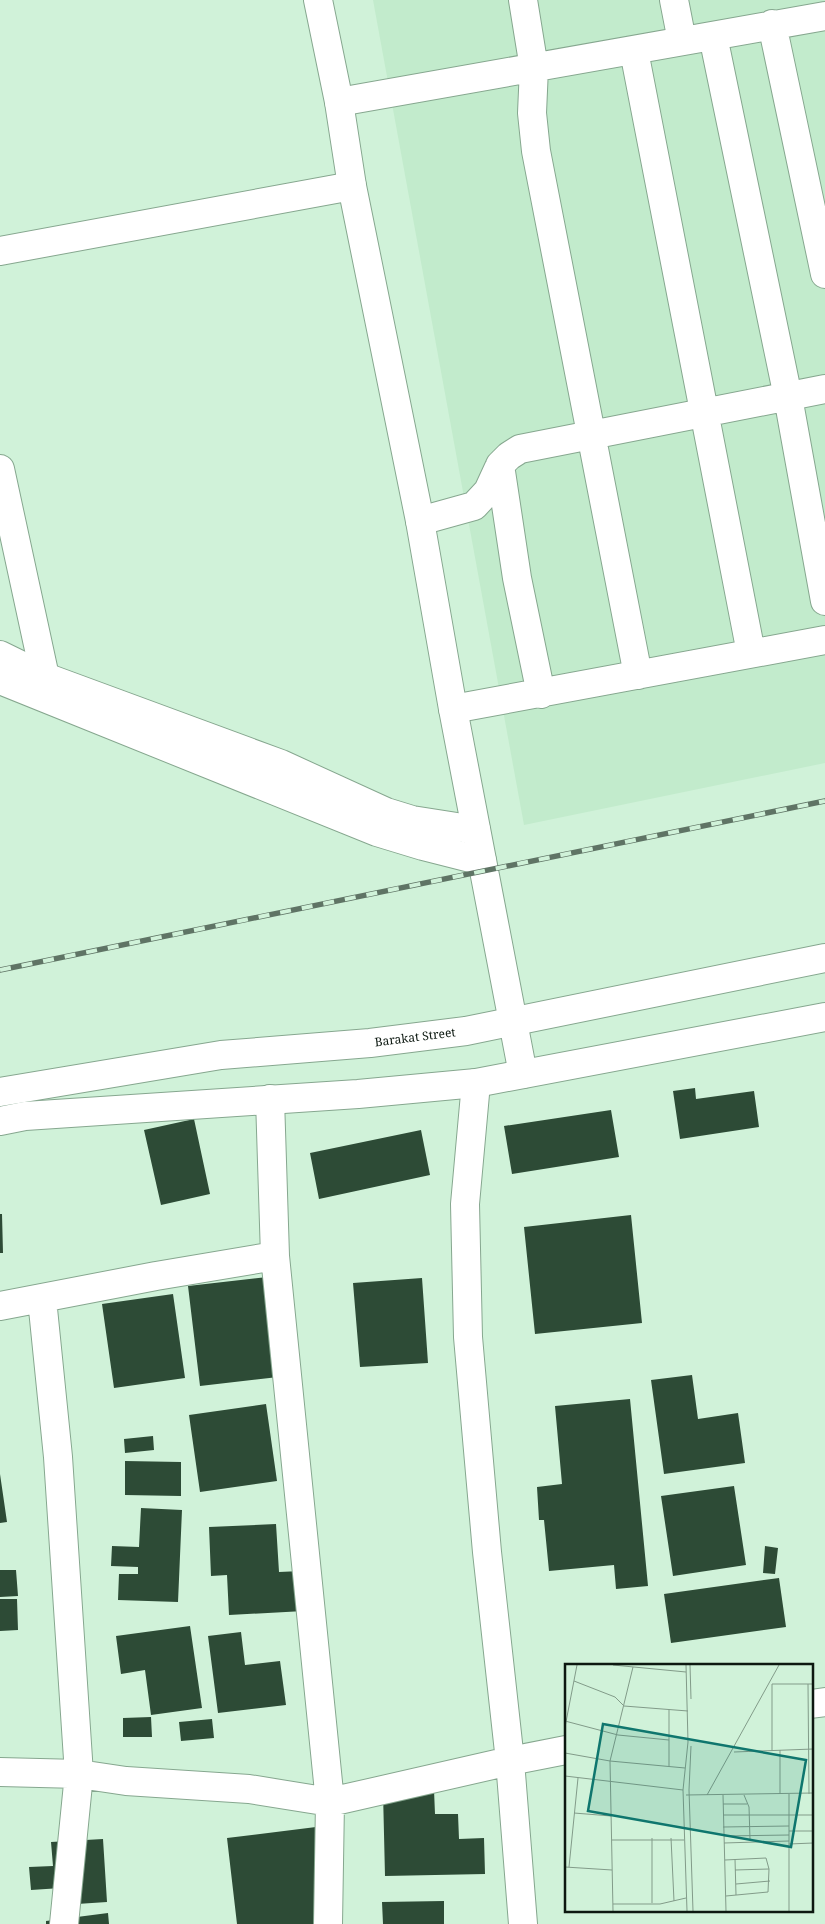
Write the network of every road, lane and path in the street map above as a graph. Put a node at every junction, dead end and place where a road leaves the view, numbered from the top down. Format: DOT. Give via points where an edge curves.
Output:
graph roads {
  1 [pos="318,0"];
  2 [pos="523,0"];
  3 [pos="674,0"];
  4 [pos="786,15"];
  5 [pos="825,16"];
  6 [pos="713,36"];
  7 [pos="682,42"];
  8 [pos="634,51"];
  9 [pos="534,68"];
  10 [pos="339,102"];
  11 [pos="352,186"];
  12 [pos="0,251"];
  13 [pos="825,274"];
  14 [pos="825,389"];
  15 [pos="788,397"];
  16 [pos="704,413"];
  17 [pos="592,434"];
  18 [pos="500,466"];
  19 [pos="0,469"];
  20 [pos="420,521"];
  21 [pos="825,601"];
  22 [pos="825,640"];
  23 [pos="751,653"];
  24 [pos="0,655"];
  25 [pos="638,675"];
  26 [pos="45,677"];
  27 [pos="0,680"];
  28 [pos="541,694"];
  29 [pos="453,708"];
  30 [pos="476,830"];
  31 [pos="482,861"];
  32 [pos="825,958"];
  33 [pos="825,1017"];
  34 [pos="513,1022"];
  35 [pos="523,1074"];
  36 [pos="476,1083"];
  37 [pos="0,1092"];
  38 [pos="270,1099"];
  39 [pos="0,1121"];
  40 [pos="275,1256"];
  41 [pos="42,1299"];
  42 [pos="0,1306"];
  43 [pos="825,1702"];
  44 [pos="812,1704"];
  45 [pos="565,1750"];
  46 [pos="510,1761"];
  47 [pos="0,1772"];
  48 [pos="79,1774"];
  49 [pos="330,1802"];
  50 [pos="64,1924"];
  51 [pos="328,1924"];
  52 [pos="523,1924"];
  1 -- 10 [label="street"];
  2 -- 9 [label="street"];
  3 -- 7 [label="street"];
  4 -- 5 [label="street"];
  4 -- 6 [label="street"];
  4 -- 13 [label="street"];
  6 -- 7 [label="street"];
  6 -- 15 [label="street"];
  7 -- 8 [label="street"];
  8 -- 9 [label="street"];
  8 -- 16 [label="street"];
  9 -- 10 [label="street"];
  9 -- 17 [label="street" via="532,113 536,151"];
  10 -- 11 [label="street"];
  11 -- 12 [label="street"];
  11 -- 20 [label="street"];
  14 -- 15 [label="street"];
  15 -- 16 [label="street"];
  15 -- 21 [label="street"];
  16 -- 17 [label="street"];
  16 -- 23 [label="street"];
  17 -- 18 [label="street" via="520,449"];
  17 -- 25 [label="street"];
  18 -- 20 [label="street" via="488,492 474,506"];
  18 -- 28 [label="street" via="517,578"];
  19 -- 26 [label="street"];
  20 -- 29 [label="street"];
  22 -- 23 [label="street"];
  23 -- 25 [label="street"];
  24 -- 26 [label="street"];
  25 -- 28 [label="street"];
  26 -- 30 [label="street" via="281,764 386,812 412,820"];
  27 -- 31 [label="street" via="377,832"];
  28 -- 29 [label="street"];
  29 -- 30 [label="street"];
  30 -- 31 [label="street"];
  31 -- 34 [label="street"];
  32 -- 34 [label="street, Barakat Street"];
  33 -- 35 [label="street"];
  34 -- 35 [label="street"];
  34 -- 37 [label="street, Barakat Street" via="466,1032 221,1056"];
  35 -- 36 [label="street"];
  36 -- 38 [label="street"];
  36 -- 46 [label="street" via="465,1204 468,1337 486,1552"];
  38 -- 39 [label="street" via="25,1116"];
  38 -- 40 [label="street"];
  40 -- 41 [label="street"];
  40 -- 49 [label="street"];
  41 -- 42 [label="street"];
  41 -- 48 [label="street" via="58,1457"];
  43 -- 44 [label="street"];
  45 -- 46 [label="street"];
  46 -- 49 [label="street"];
  46 -- 52 [label="street"];
  47 -- 48 [label="street"];
  48 -- 49 [label="street" via="126,1781 249,1789"];
  48 -- 50 [label="street"];
  49 -- 51 [label="street"];
}
